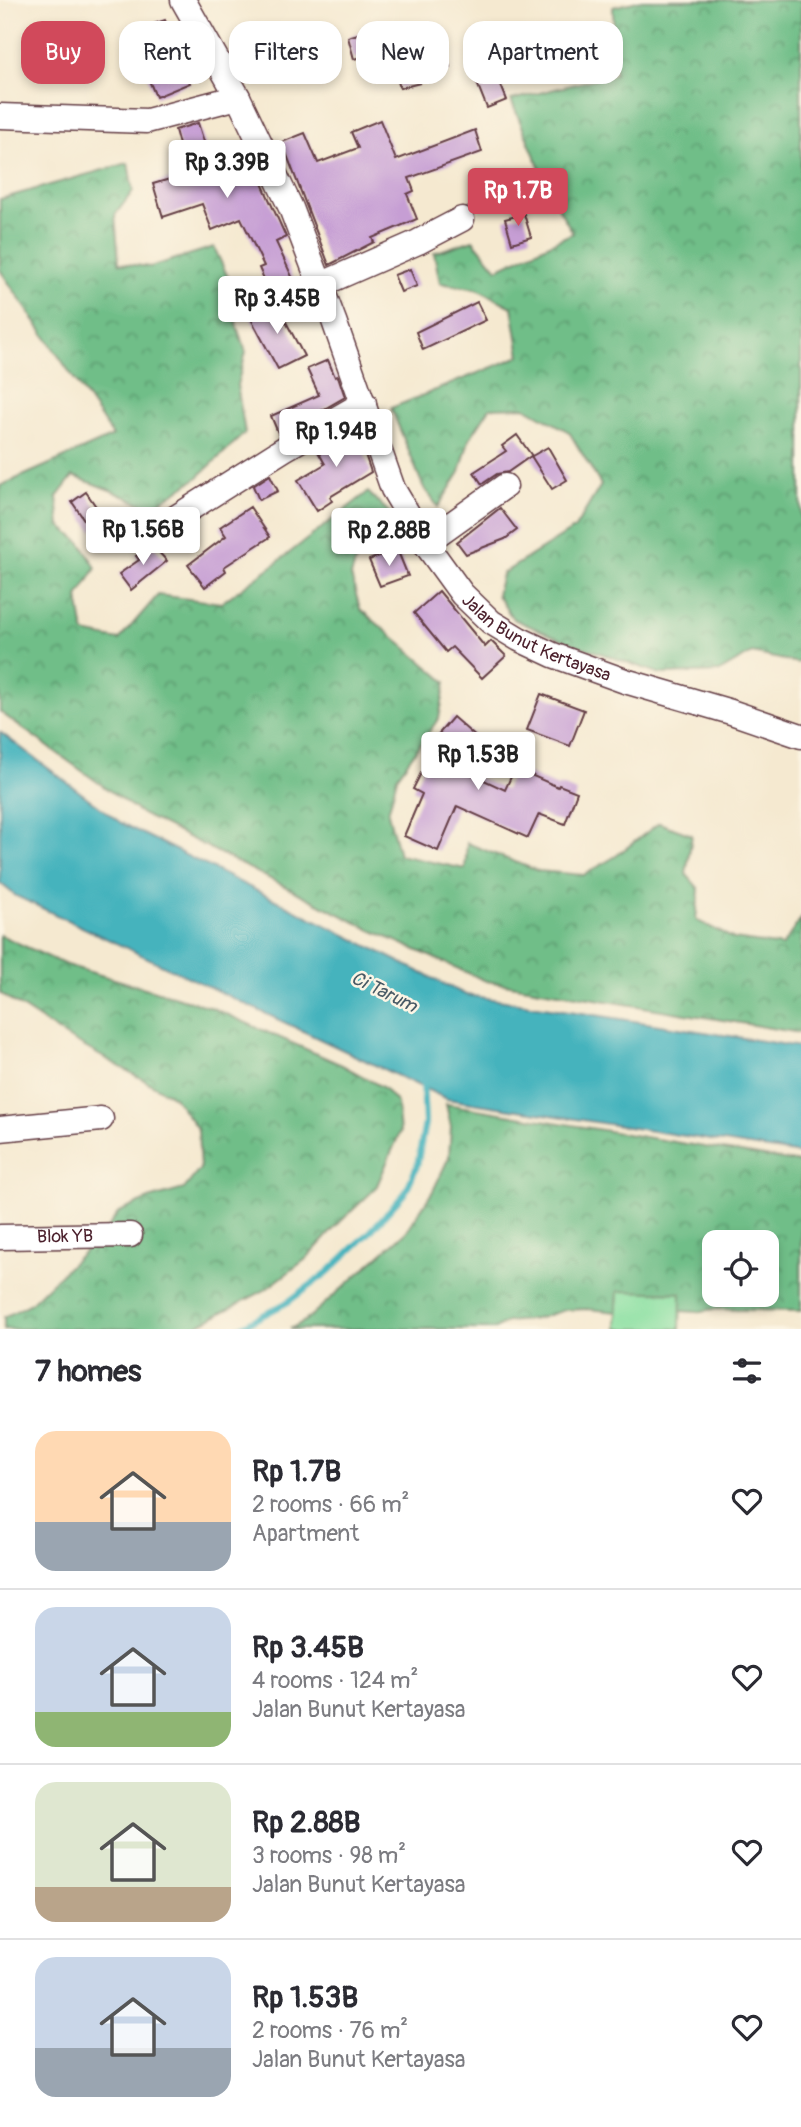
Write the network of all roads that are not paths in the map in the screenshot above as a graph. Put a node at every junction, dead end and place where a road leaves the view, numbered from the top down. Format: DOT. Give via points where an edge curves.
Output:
graph roads {
  1 [pos="183,0"];
  2 [pos="238,97"];
  3 [pos="0,116"];
  4 [pos="462,219"];
  5 [pos="320,285"];
  6 [pos="364,403"];
  7 [pos="505,486"];
  8 [pos="153,532"];
  9 [pos="425,543"];
  10 [pos="801,736"];
  11 [pos="101,1119"];
  12 [pos="0,1129"];
  13 [pos="130,1236"];
  14 [pos="0,1237"];
  1 -- 2 [label="street, Jalan Bunut Kertayasa"];
  2 -- 3 [label="street" via="147,121"];
  2 -- 5 [label="street, Jalan Bunut Kertayasa" via="291,208"];
  4 -- 5 [label="street"];
  5 -- 6 [label="street, Jalan Bunut Kertayasa"];
  6 -- 8 [label="street"];
  6 -- 9 [label="street, Jalan Bunut Kertayasa" via="393,489"];
  7 -- 9 [label="street"];
  9 -- 10 [label="street, Jalan Bunut Kertayasa" via="462,594 491,622 519,639 579,665"];
  11 -- 12 [label="street"];
  13 -- 14 [label="street, Blok YB"];
}
